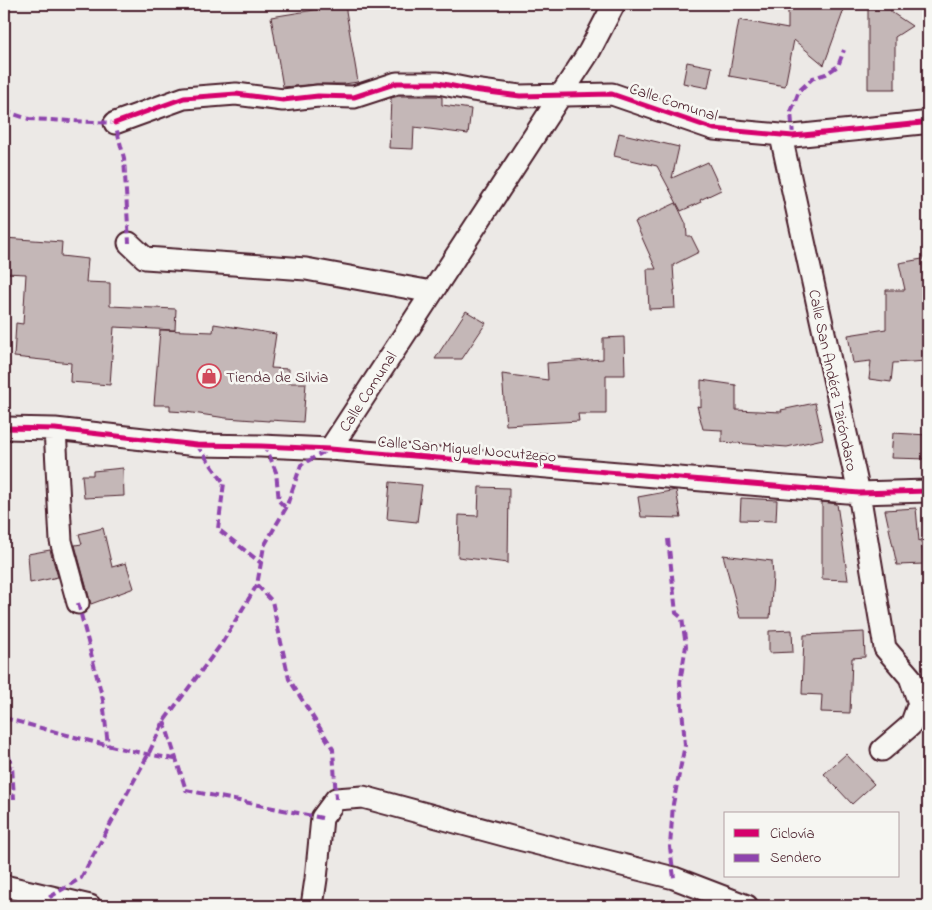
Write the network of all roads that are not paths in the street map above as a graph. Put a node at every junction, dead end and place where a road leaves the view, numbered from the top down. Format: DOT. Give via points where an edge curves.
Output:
graph roads {
  1 [pos="614,4"];
  2 [pos="561,95"];
  3 [pos="115,123"];
  4 [pos="928,123"];
  5 [pos="781,136"];
  6 [pos="129,243"];
  7 [pos="432,292"];
  8 [pos="4,428"];
  9 [pos="55,429"];
  10 [pos="330,449"];
  11 [pos="928,491"];
  12 [pos="859,493"];
  13 [pos="78,603"];
  14 [pos="882,750"];
  15 [pos="4,886"];
  16 [pos="90,906"];
  17 [pos="312,906"];
  18 [pos="747,906"];
  1 -- 2 [label="street" via="589,52"];
  2 -- 3 [label="street" via="520,96 438,83 397,83 354,96 283,100 236,94 184,98"];
  2 -- 5 [label="street, Calle Comunal" via="612,94 714,129"];
  2 -- 7 [label="street, Calle Comunal"];
  4 -- 5 [label="street, Calle Comunal"];
  5 -- 12 [label="street, Calle San Andérz Tziróndaro"];
  6 -- 7 [label="street" via="145,258 306,270"];
  7 -- 10 [label="street, Calle Comunal"];
  8 -- 9 [label="street, Calle San Miguel Nocutzepo"];
  9 -- 10 [label="street, Calle San Miguel Nocutzepo" via="197,445"];
  9 -- 13 [label="street" via="61,541"];
  10 -- 12 [label="street, Calle San Miguel Nocutzepo"];
  11 -- 12 [label="street, Calle San Miguel Nocutzepo"];
  12 -- 14 [label="street, Calle San Andérz Tziróndaro" via="885,648 910,677 919,703 911,725"];
  15 -- 16 [label="street"];
  17 -- 18 [label="street" via="322,818 336,798 363,797 674,878"];
}
